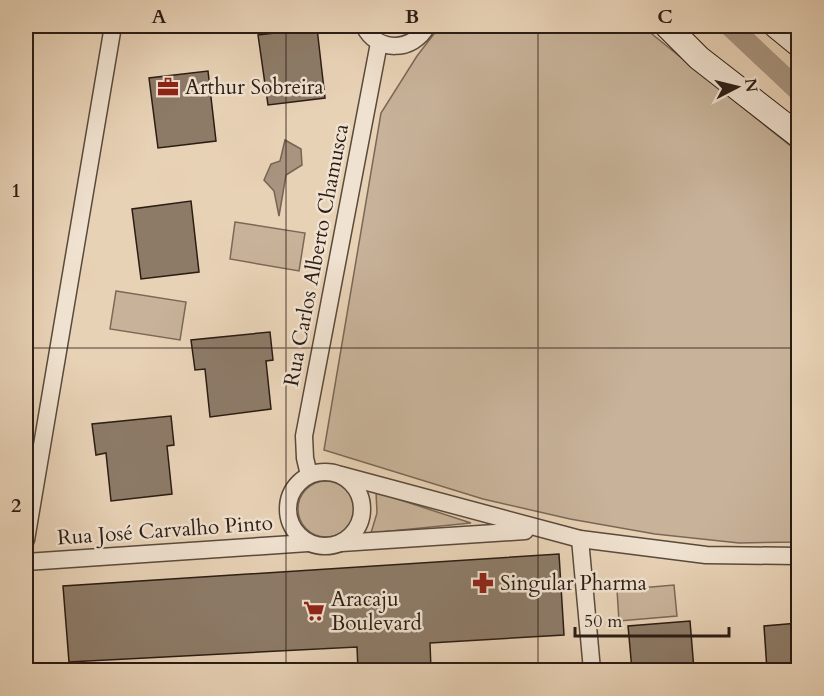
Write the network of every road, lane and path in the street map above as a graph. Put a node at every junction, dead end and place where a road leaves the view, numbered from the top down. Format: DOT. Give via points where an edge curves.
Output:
graph roads {
  1 [pos="113,26"];
  2 [pos="364,26"];
  3 [pos="427,26"];
  4 [pos="667,26"];
  5 [pos="776,26"];
  6 [pos="379,43"];
  7 [pos="798,44"];
  8 [pos="798,135"];
  9 [pos="309,475"];
  10 [pos="341,476"];
  11 [pos="540,530"];
  12 [pos="580,539"];
  13 [pos="26,540"];
  14 [pos="308,543"];
  15 [pos="341,543"];
  16 [pos="798,556"];
  17 [pos="26,562"];
  18 [pos="592,670"];
  1 -- 13 [label="street"];
  2 -- 6 [label="street"];
  3 -- 6 [label="street" via="411,43"];
  4 -- 8 [label="main road" via="699,58"];
  5 -- 7 [label="main road"];
  6 -- 9 [label="street, Rua Carlos Alberto Chamusca" via="304,436"];
  9 -- 10 [label="street" via="331,472"];
  9 -- 14 [label="street" via="299,482 288,502 292,526"];
  10 -- 11 [label="street"];
  10 -- 15 [label="street" via="358,492 362,516 351,537"];
  11 -- 12 [label="street"];
  11 -- 15 [label="street"];
  12 -- 16 [label="street" via="706,555"];
  12 -- 18 [label="street"];
  14 -- 15 [label="street" via="330,547"];
  14 -- 17 [label="street, Rua José Carvalho Pinto"];
}
